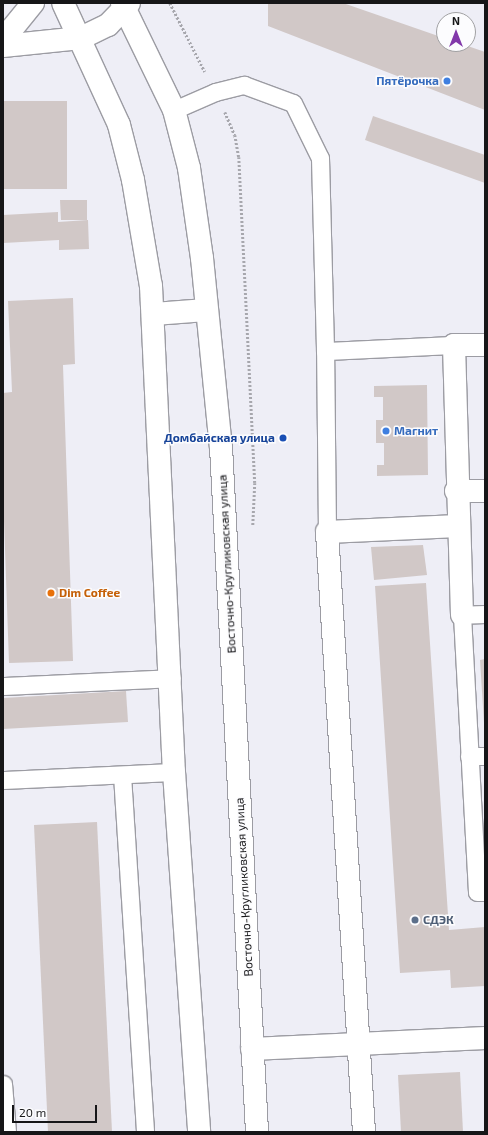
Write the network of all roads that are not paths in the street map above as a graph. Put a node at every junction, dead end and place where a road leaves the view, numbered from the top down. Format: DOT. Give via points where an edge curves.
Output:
graph roads {
  1 [pos="32,3"];
  2 [pos="63,3"];
  3 [pos="125,5"];
  4 [pos="3,33"];
  5 [pos="81,38"];
  6 [pos="3,46"];
  7 [pos="174,110"];
  8 [pos="206,310"];
  9 [pos="154,314"];
  10 [pos="454,345"];
  11 [pos="485,345"];
  12 [pos="325,352"];
  13 [pos="456,491"];
  14 [pos="485,491"];
  15 [pos="458,526"];
  16 [pos="327,532"];
  17 [pos="485,614"];
  18 [pos="462,615"];
  19 [pos="172,678"];
  20 [pos="3,686"];
  21 [pos="477,756"];
  22 [pos="174,772"];
  23 [pos="122,775"];
  24 [pos="3,780"];
  25 [pos="485,892"];
  26 [pos="485,1038"];
  27 [pos="360,1044"];
  28 [pos="252,1049"];
  29 [pos="3,1084"];
  30 [pos="7,1132"];
  31 [pos="145,1132"];
  32 [pos="199,1132"];
  33 [pos="257,1132"];
  34 [pos="364,1132"];
  1 -- 4 [label="street" via="11,30"];
  2 -- 5 [label="street"];
  3 -- 5 [label="street" via="108,25"];
  3 -- 7 [label="street, Восточно-Кругликовская улица"];
  5 -- 6 [label="street"];
  5 -- 9 [label="street" via="119,125 134,180"];
  7 -- 8 [label="street, Восточно-Кругликовская улица" via="189,168"];
  7 -- 12 [label="lane" via="215,92 244,85 293,103 320,158"];
  8 -- 9 [label="street"];
  8 -- 28 [label="street, Восточно-Кругликовская улица" via="221,447"];
  9 -- 19 [label="street"];
  10 -- 11 [label="street"];
  10 -- 12 [label="lane"];
  10 -- 13 [label="street"];
  12 -- 16 [label="lane"];
  13 -- 14 [label="street"];
  13 -- 15 [label="street"];
  15 -- 16 [label="street"];
  15 -- 18 [label="street"];
  16 -- 27 [label="street"];
  17 -- 18 [label="lane"];
  18 -- 21 [label="lane"];
  19 -- 20 [label="lane"];
  19 -- 22 [label="street"];
  21 -- 25 [label="lane" via="477,892"];
  22 -- 23 [label="lane"];
  22 -- 32 [label="street"];
  23 -- 24 [label="lane"];
  23 -- 31 [label="lane"];
  26 -- 27 [label="street"];
  27 -- 28 [label="street"];
  27 -- 34 [label="street"];
  28 -- 33 [label="street, Восточно-Кругликовская улица"];
  29 -- 30 [label="lane"];
}
